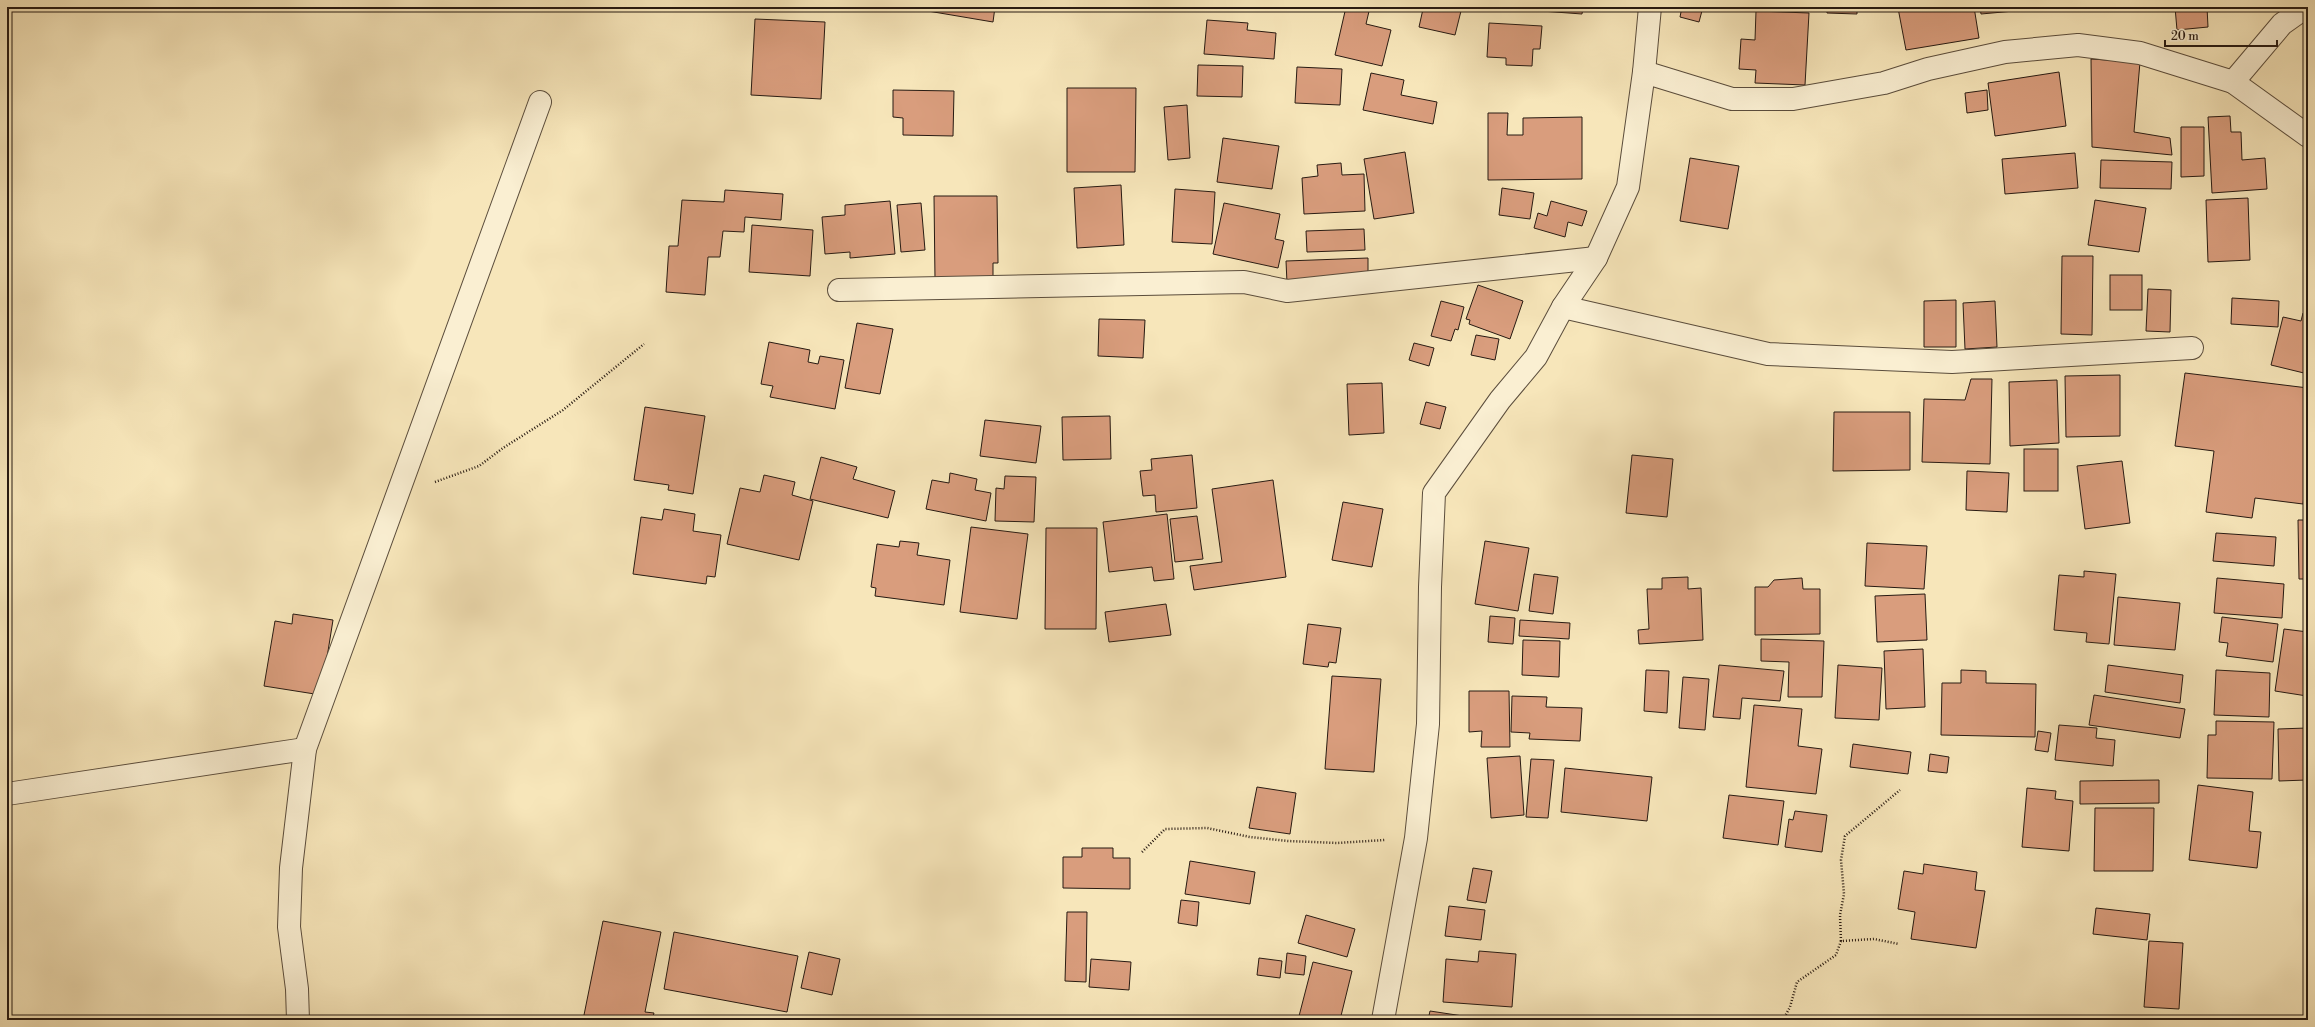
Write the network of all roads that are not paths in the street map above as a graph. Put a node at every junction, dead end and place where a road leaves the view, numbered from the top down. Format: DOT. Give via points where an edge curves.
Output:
graph roads {
  1 [pos="1650,7"];
  2 [pos="2306,7"];
  3 [pos="1644,72"];
  4 [pos="2233,82"];
  5 [pos="540,102"];
  6 [pos="2308,136"];
  7 [pos="1596,258"];
  8 [pos="839,290"];
  9 [pos="1563,307"];
  10 [pos="2192,348"];
  11 [pos="305,749"];
  12 [pos="7,794"];
  13 [pos="298,1020"];
  14 [pos="1383,1020"];
  1 -- 3 [label="street"];
  2 -- 4 [label="street" via="2282,24"];
  3 -- 4 [label="street" via="1732,99 1793,99 1884,83 1928,69 2005,52 2078,45 2140,53"];
  3 -- 7 [label="street" via="1628,187"];
  4 -- 6 [label="street"];
  5 -- 11 [label="street"];
  7 -- 8 [label="street" via="1287,291 1244,282"];
  7 -- 9 [label="street"];
  9 -- 10 [label="street" via="1768,354 1952,362"];
  9 -- 14 [label="street" via="1536,357 1500,400 1434,493 1428,724 1416,838"];
  11 -- 12 [label="street"];
  11 -- 13 [label="street" via="291,868 289,927"];
}
